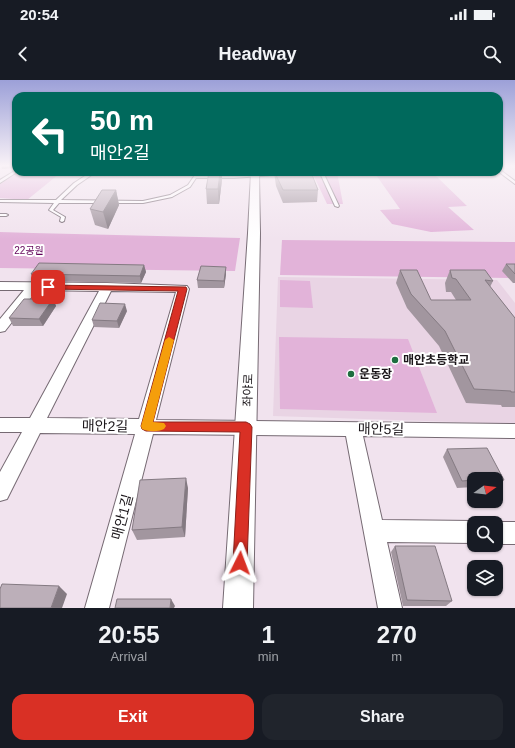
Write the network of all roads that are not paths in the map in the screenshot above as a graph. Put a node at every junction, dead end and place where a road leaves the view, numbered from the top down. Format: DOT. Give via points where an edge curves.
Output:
graph roads {
  1 [pos="68,191"];
  2 [pos="181,191"];
  3 [pos="250,191"];
  4 [pos="330,191"];
  5 [pos="0,201"];
  6 [pos="56,202"];
  7 [pos="337,206"];
  8 [pos="0,215"];
  9 [pos="6,215"];
  10 [pos="62,221"];
  11 [pos="0,286"];
  12 [pos="33,287"];
  13 [pos="107,287"];
  14 [pos="0,328"];
  15 [pos="0,425"];
  16 [pos="35,425"];
  17 [pos="146,426"];
  18 [pos="246,427"];
  19 [pos="353,428"];
  20 [pos="515,431"];
  21 [pos="0,492"];
  22 [pos="374,531"];
  23 [pos="467,532"];
  24 [pos="503,533"];
  25 [pos="515,533"];
  26 [pos="97,608"];
  27 [pos="238,608"];
  28 [pos="390,608"];
  1 -- 6 [label="lane"];
  2 -- 6 [label="lane" via="171,196 143,202"];
  3 -- 18 [label="street, 좌야로"];
  4 -- 7 [label="lane"];
  5 -- 6 [label="lane"];
  6 -- 10 [label="lane" via="50,210 63,217"];
  8 -- 9 [label="lane"];
  11 -- 12 [label="street"];
  12 -- 13 [label="street"];
  12 -- 14 [label="street"];
  13 -- 16 [label="street"];
  13 -- 17 [label="street, 매안1길" via="183,289"];
  15 -- 16 [label="street, 매안2길"];
  16 -- 17 [label="street, 매안2길"];
  16 -- 21 [label="street"];
  17 -- 18 [label="street, 매안2길"];
  17 -- 26 [label="street, 매안1길"];
  18 -- 19 [label="street, 매안5길"];
  18 -- 27 [label="street, 좌야로"];
  19 -- 20 [label="street, 매안5길"];
  19 -- 22 [label="street"];
  22 -- 23 [label="street"];
  22 -- 28 [label="street"];
  24 -- 25 [label="street"];
}
